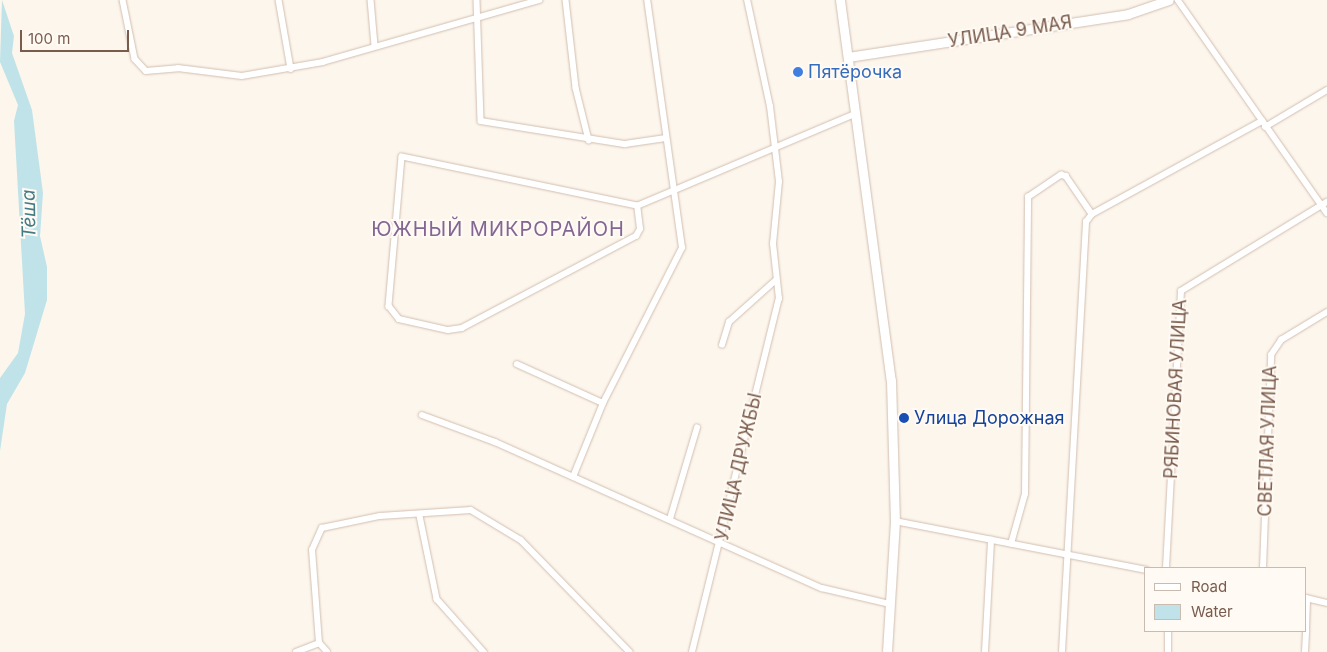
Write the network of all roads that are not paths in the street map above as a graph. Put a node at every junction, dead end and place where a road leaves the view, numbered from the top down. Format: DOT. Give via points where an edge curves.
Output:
graph roads {
  1 [pos="123,0"];
  2 [pos="280,0"];
  3 [pos="371,0"];
  4 [pos="477,0"];
  5 [pos="539,0"];
  6 [pos="566,0"];
  7 [pos="648,0"];
  8 [pos="747,0"];
  9 [pos="840,0"];
  10 [pos="1169,0"];
  11 [pos="1178,0"];
  12 [pos="479,18"];
  13 [pos="375,46"];
  14 [pos="848,57"];
  15 [pos="291,69"];
  16 [pos="1327,90"];
  17 [pos="855,114"];
  18 [pos="1263,124"];
  19 [pos="666,138"];
  20 [pos="589,140"];
  21 [pos="775,147"];
  22 [pos="673,191"];
  23 [pos="1324,204"];
  24 [pos="637,206"];
  25 [pos="1092,214"];
  26 [pos="1327,214"];
  27 [pos="776,280"];
  28 [pos="1327,312"];
  29 [pos="722,345"];
  30 [pos="517,364"];
  31 [pos="603,403"];
  32 [pos="422,415"];
  33 [pos="697,428"];
  34 [pos="573,477"];
  35 [pos="420,516"];
  36 [pos="670,519"];
  37 [pos="895,521"];
  38 [pos="991,540"];
  39 [pos="721,544"];
  40 [pos="1011,544"];
  41 [pos="1065,556"];
  42 [pos="1166,567"];
  43 [pos="1262,567"];
  44 [pos="1144,570"];
  45 [pos="1307,599"];
  46 [pos="1327,603"];
  47 [pos="890,604"];
  48 [pos="1168,632"];
  49 [pos="1306,632"];
  50 [pos="319,643"];
  51 [pos="296,652"];
  52 [pos="327,652"];
  53 [pos="484,652"];
  54 [pos="630,652"];
  55 [pos="692,652"];
  56 [pos="887,652"];
  57 [pos="985,652"];
  58 [pos="1062,652"];
  59 [pos="1168,652"];
  60 [pos="1305,652"];
  1 -- 15 [label="street" via="135,59 146,71 178,68 242,76"];
  2 -- 15 [label="street"];
  3 -- 13 [label="street"];
  4 -- 12 [label="street"];
  5 -- 12 [label="street"];
  6 -- 20 [label="street" via="576,88"];
  7 -- 19 [label="street"];
  8 -- 21 [label="street, УЛИЦА ДРУЖБЫ"];
  9 -- 14 [label="main road"];
  10 -- 14 [label="main road, УЛИЦА 9 МАЯ" via="1128,14"];
  11 -- 18 [label="street"];
  12 -- 13 [label="street"];
  12 -- 20 [label="street" via="481,120"];
  13 -- 15 [label="street"];
  14 -- 17 [label="main road"];
  16 -- 18 [label="street"];
  17 -- 21 [label="street"];
  17 -- 37 [label="main road" via="891,380"];
  18 -- 23 [label="street"];
  18 -- 25 [label="street"];
  19 -- 20 [label="street" via="625,144"];
  19 -- 22 [label="street"];
  21 -- 22 [label="street"];
  21 -- 27 [label="street, УЛИЦА ДРУЖБЫ" via="779,182 772,244"];
  22 -- 24 [label="street"];
  22 -- 31 [label="street" via="682,248"];
  23 -- 26 [label="street"];
  23 -- 42 [label="street, РЯБИНОВАЯ УЛИЦА" via="1181,291"];
  24 -- 24 [label="street" via="640,229 636,236 462,328 448,330 399,319 389,306 402,158"];
  25 -- 40 [label="street" via="1066,176 1061,175 1028,197 1025,494"];
  25 -- 41 [label="street" via="1086,222"];
  27 -- 29 [label="street" via="729,322"];
  27 -- 39 [label="street, УЛИЦА ДРУЖБЫ" via="779,298"];
  28 -- 43 [label="street, СВЕТЛАЯ УЛИЦА" via="1281,340 1272,355"];
  30 -- 31 [label="street"];
  31 -- 34 [label="street"];
  32 -- 34 [label="street"];
  33 -- 36 [label="street"];
  34 -- 36 [label="street"];
  35 -- 50 [label="street" via="333,523 314,538"];
  35 -- 53 [label="street" via="436,599"];
  35 -- 54 [label="street" via="471,510 522,540"];
  36 -- 39 [label="street"];
  37 -- 38 [label="street"];
  37 -- 47 [label="main road"];
  38 -- 40 [label="street"];
  38 -- 57 [label="street"];
  39 -- 47 [label="street" via="822,588"];
  39 -- 55 [label="street, УЛИЦА ДРУЖБЫ"];
  40 -- 41 [label="street"];
  41 -- 44 [label="street"];
  41 -- 58 [label="street"];
  45 -- 46 [label="street"];
  47 -- 56 [label="main road"];
  48 -- 59 [label="street"];
  49 -- 60 [label="street"];
  50 -- 51 [label="street"];
  50 -- 52 [label="street"];
}
